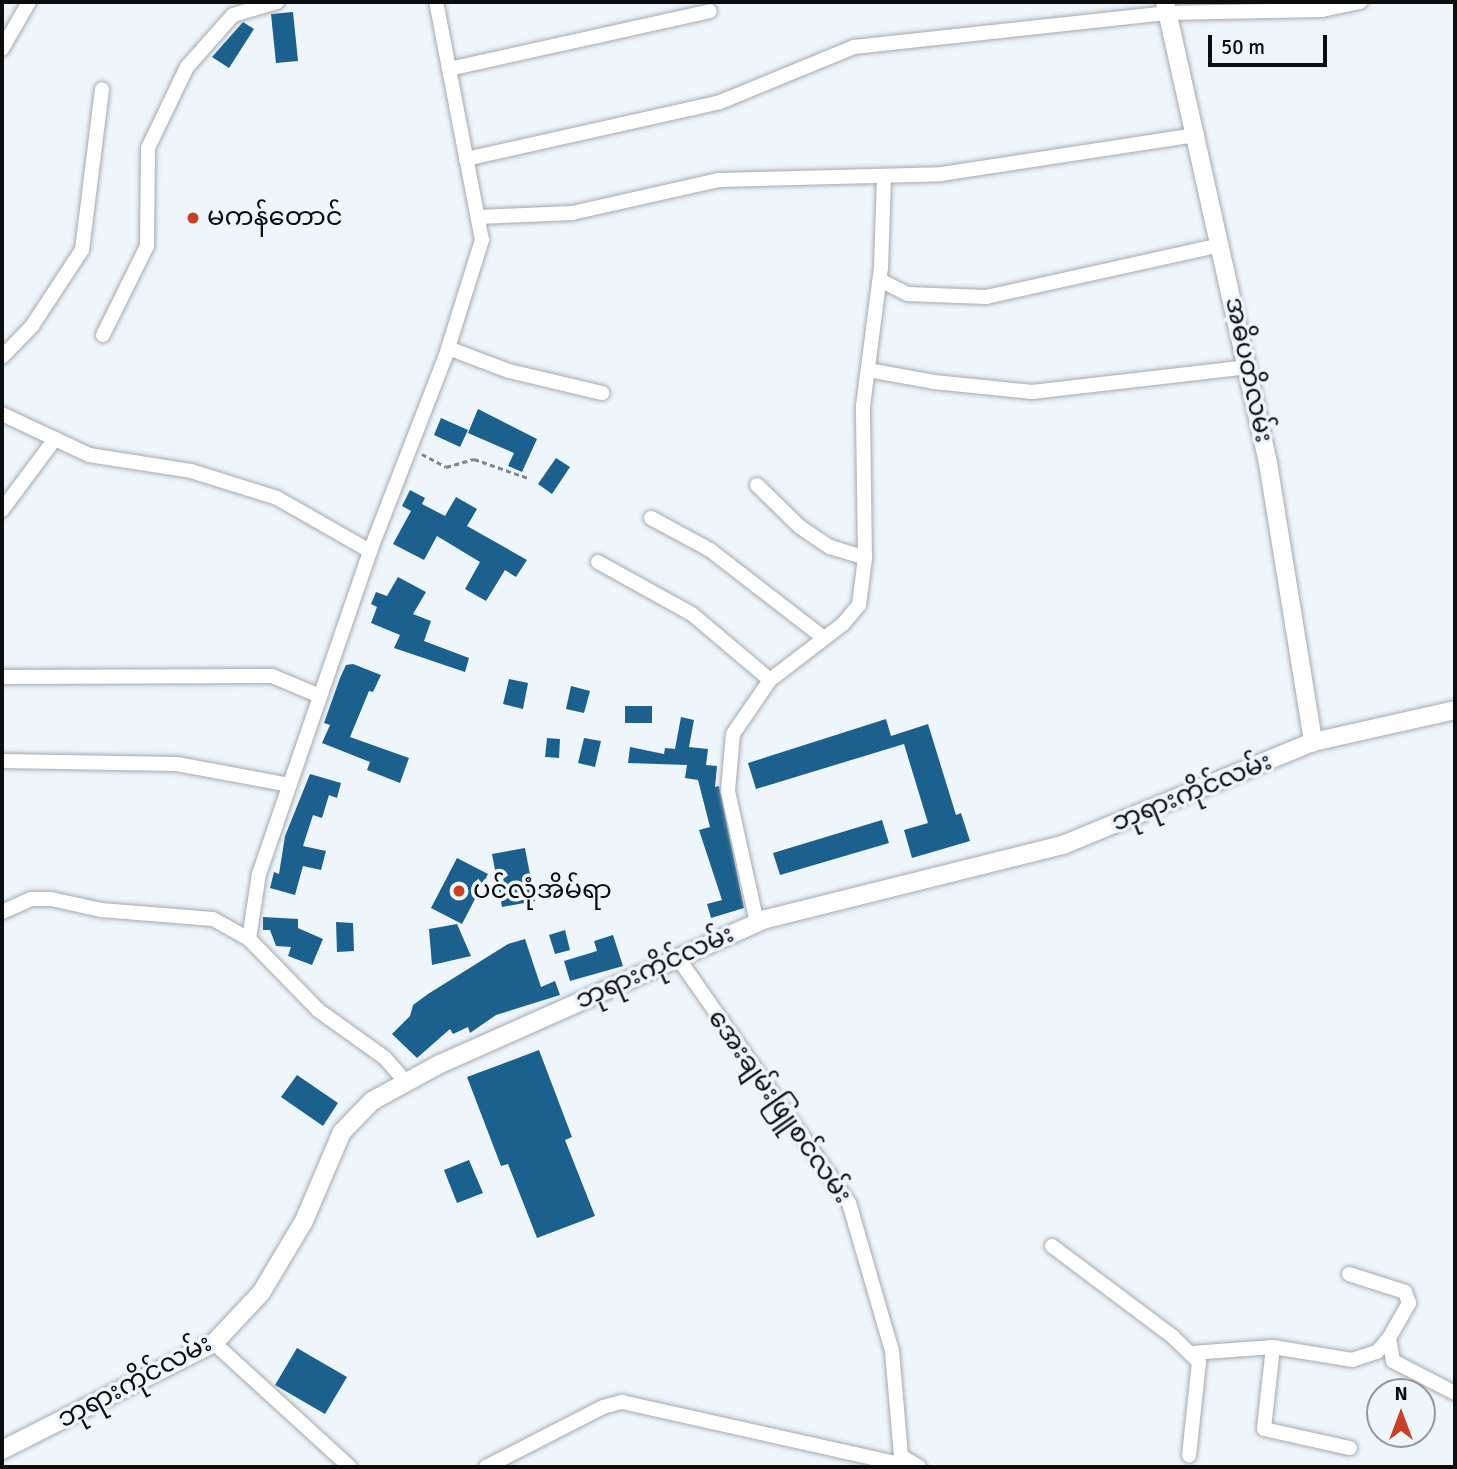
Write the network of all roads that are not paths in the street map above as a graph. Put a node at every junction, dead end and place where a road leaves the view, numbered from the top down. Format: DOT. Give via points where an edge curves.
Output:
graph roads {
  1 [pos="29,2"];
  2 [pos="277,2"];
  3 [pos="436,2"];
  4 [pos="1360,2"];
  5 [pos="1166,7"];
  6 [pos="710,11"];
  7 [pos="2,49"];
  8 [pos="449,69"];
  9 [pos="102,89"];
  10 [pos="1197,135"];
  11 [pos="466,159"];
  12 [pos="884,176"];
  13 [pos="478,217"];
  14 [pos="1221,245"];
  15 [pos="880,279"];
  16 [pos="103,335"];
  17 [pos="448,348"];
  18 [pos="2,357"];
  19 [pos="1247,367"];
  20 [pos="868,370"];
  21 [pos="602,393"];
  22 [pos="2,414"];
  23 [pos="55,439"];
  24 [pos="757,485"];
  25 [pos="2,510"];
  26 [pos="650,518"];
  27 [pos="370,551"];
  28 [pos="865,558"];
  29 [pos="598,562"];
  30 [pos="824,638"];
  31 [pos="2,677"];
  32 [pos="770,680"];
  33 [pos="320,696"];
  34 [pos="1455,710"];
  35 [pos="1313,742"];
  36 [pos="2,761"];
  37 [pos="289,785"];
  38 [pos="2,912"];
  39 [pos="757,923"];
  40 [pos="249,939"];
  41 [pos="678,958"];
  42 [pos="406,1082"];
  43 [pos="1052,1246"];
  44 [pos="1349,1275"];
  45 [pos="1389,1338"];
  46 [pos="214,1343"];
  47 [pos="1273,1347"];
  48 [pos="1192,1353"];
  49 [pos="1455,1393"];
  50 [pos="1350,1448"];
  51 [pos="2,1450"];
  52 [pos="1189,1455"];
  53 [pos="900,1462"];
  54 [pos="349,1467"];
  55 [pos="486,1467"];
  56 [pos="919,1467"];
  1 -- 7 [label="street"];
  2 -- 16 [label="street" via="233,15 187,67 148,148 147,246"];
  3 -- 8 [label="street"];
  4 -- 5 [label="street" via="1322,10"];
  5 -- 10 [label="street, အဓိပတိလမ်း"];
  5 -- 11 [label="street" via="854,47 720,102"];
  6 -- 8 [label="street"];
  8 -- 11 [label="street"];
  9 -- 18 [label="street" via="82,250 32,326"];
  10 -- 12 [label="street" via="941,174"];
  10 -- 14 [label="street, အဓိပတိလမ်း"];
  11 -- 13 [label="street"];
  12 -- 13 [label="street" via="719,180 572,213"];
  12 -- 15 [label="street"];
  13 -- 17 [label="street" via="482,240"];
  14 -- 15 [label="street" via="986,297 907,294"];
  14 -- 19 [label="street, အဓိပတိလမ်း"];
  15 -- 20 [label="street"];
  17 -- 21 [label="street" via="509,371"];
  17 -- 27 [label="street"];
  19 -- 20 [label="street" via="1032,392"];
  19 -- 35 [label="street, အဓိပတိလမ်း" via="1268,463"];
  20 -- 28 [label="street" via="863,406"];
  22 -- 23 [label="street"];
  23 -- 25 [label="street"];
  23 -- 27 [label="street" via="89,455 191,471 276,499"];
  24 -- 28 [label="street" via="800,527 830,547"];
  26 -- 30 [label="street" via="710,550"];
  27 -- 33 [label="street"];
  28 -- 30 [label="street" via="859,605"];
  29 -- 32 [label="street" via="692,614"];
  30 -- 32 [label="street"];
  31 -- 33 [label="street" via="272,676"];
  32 -- 39 [label="street" via="733,734 728,763 730,804"];
  33 -- 37 [label="street"];
  34 -- 35 [label="street, ဘုရားကိုင်လမ်း"];
  35 -- 39 [label="street, ဘုရားကိုင်လမ်း" via="1063,845"];
  36 -- 37 [label="street" via="177,764"];
  37 -- 40 [label="street" via="259,873"];
  38 -- 40 [label="street" via="32,899 51,899 101,910 213,919"];
  39 -- 41 [label="street, ဘုရားကိုင်လမ်း"];
  40 -- 42 [label="street" via="318,1010 385,1058"];
  41 -- 42 [label="street, ဘုရားကိုင်လမ်း"];
  41 -- 53 [label="street, အေးချမ်းဖြူစင်လမ်း" via="849,1203 892,1350"];
  42 -- 46 [label="street, ဘုရားကိုင်လမ်း" via="372,1101 342,1132 304,1221 261,1293"];
  43 -- 48 [label="street"];
  44 -- 45 [label="street" via="1405,1292 1409,1303"];
  45 -- 47 [label="street" via="1377,1352 1352,1360"];
  45 -- 49 [label="street" via="1393,1361"];
  46 -- 51 [label="street, ဘုရားကိုင်လမ်း"];
  46 -- 54 [label="street"];
  47 -- 48 [label="street"];
  47 -- 50 [label="street" via="1265,1429"];
  48 -- 52 [label="street" via="1199,1362 1199,1386"];
  53 -- 55 [label="street" via="622,1402"];
  53 -- 56 [label="street"];
}
